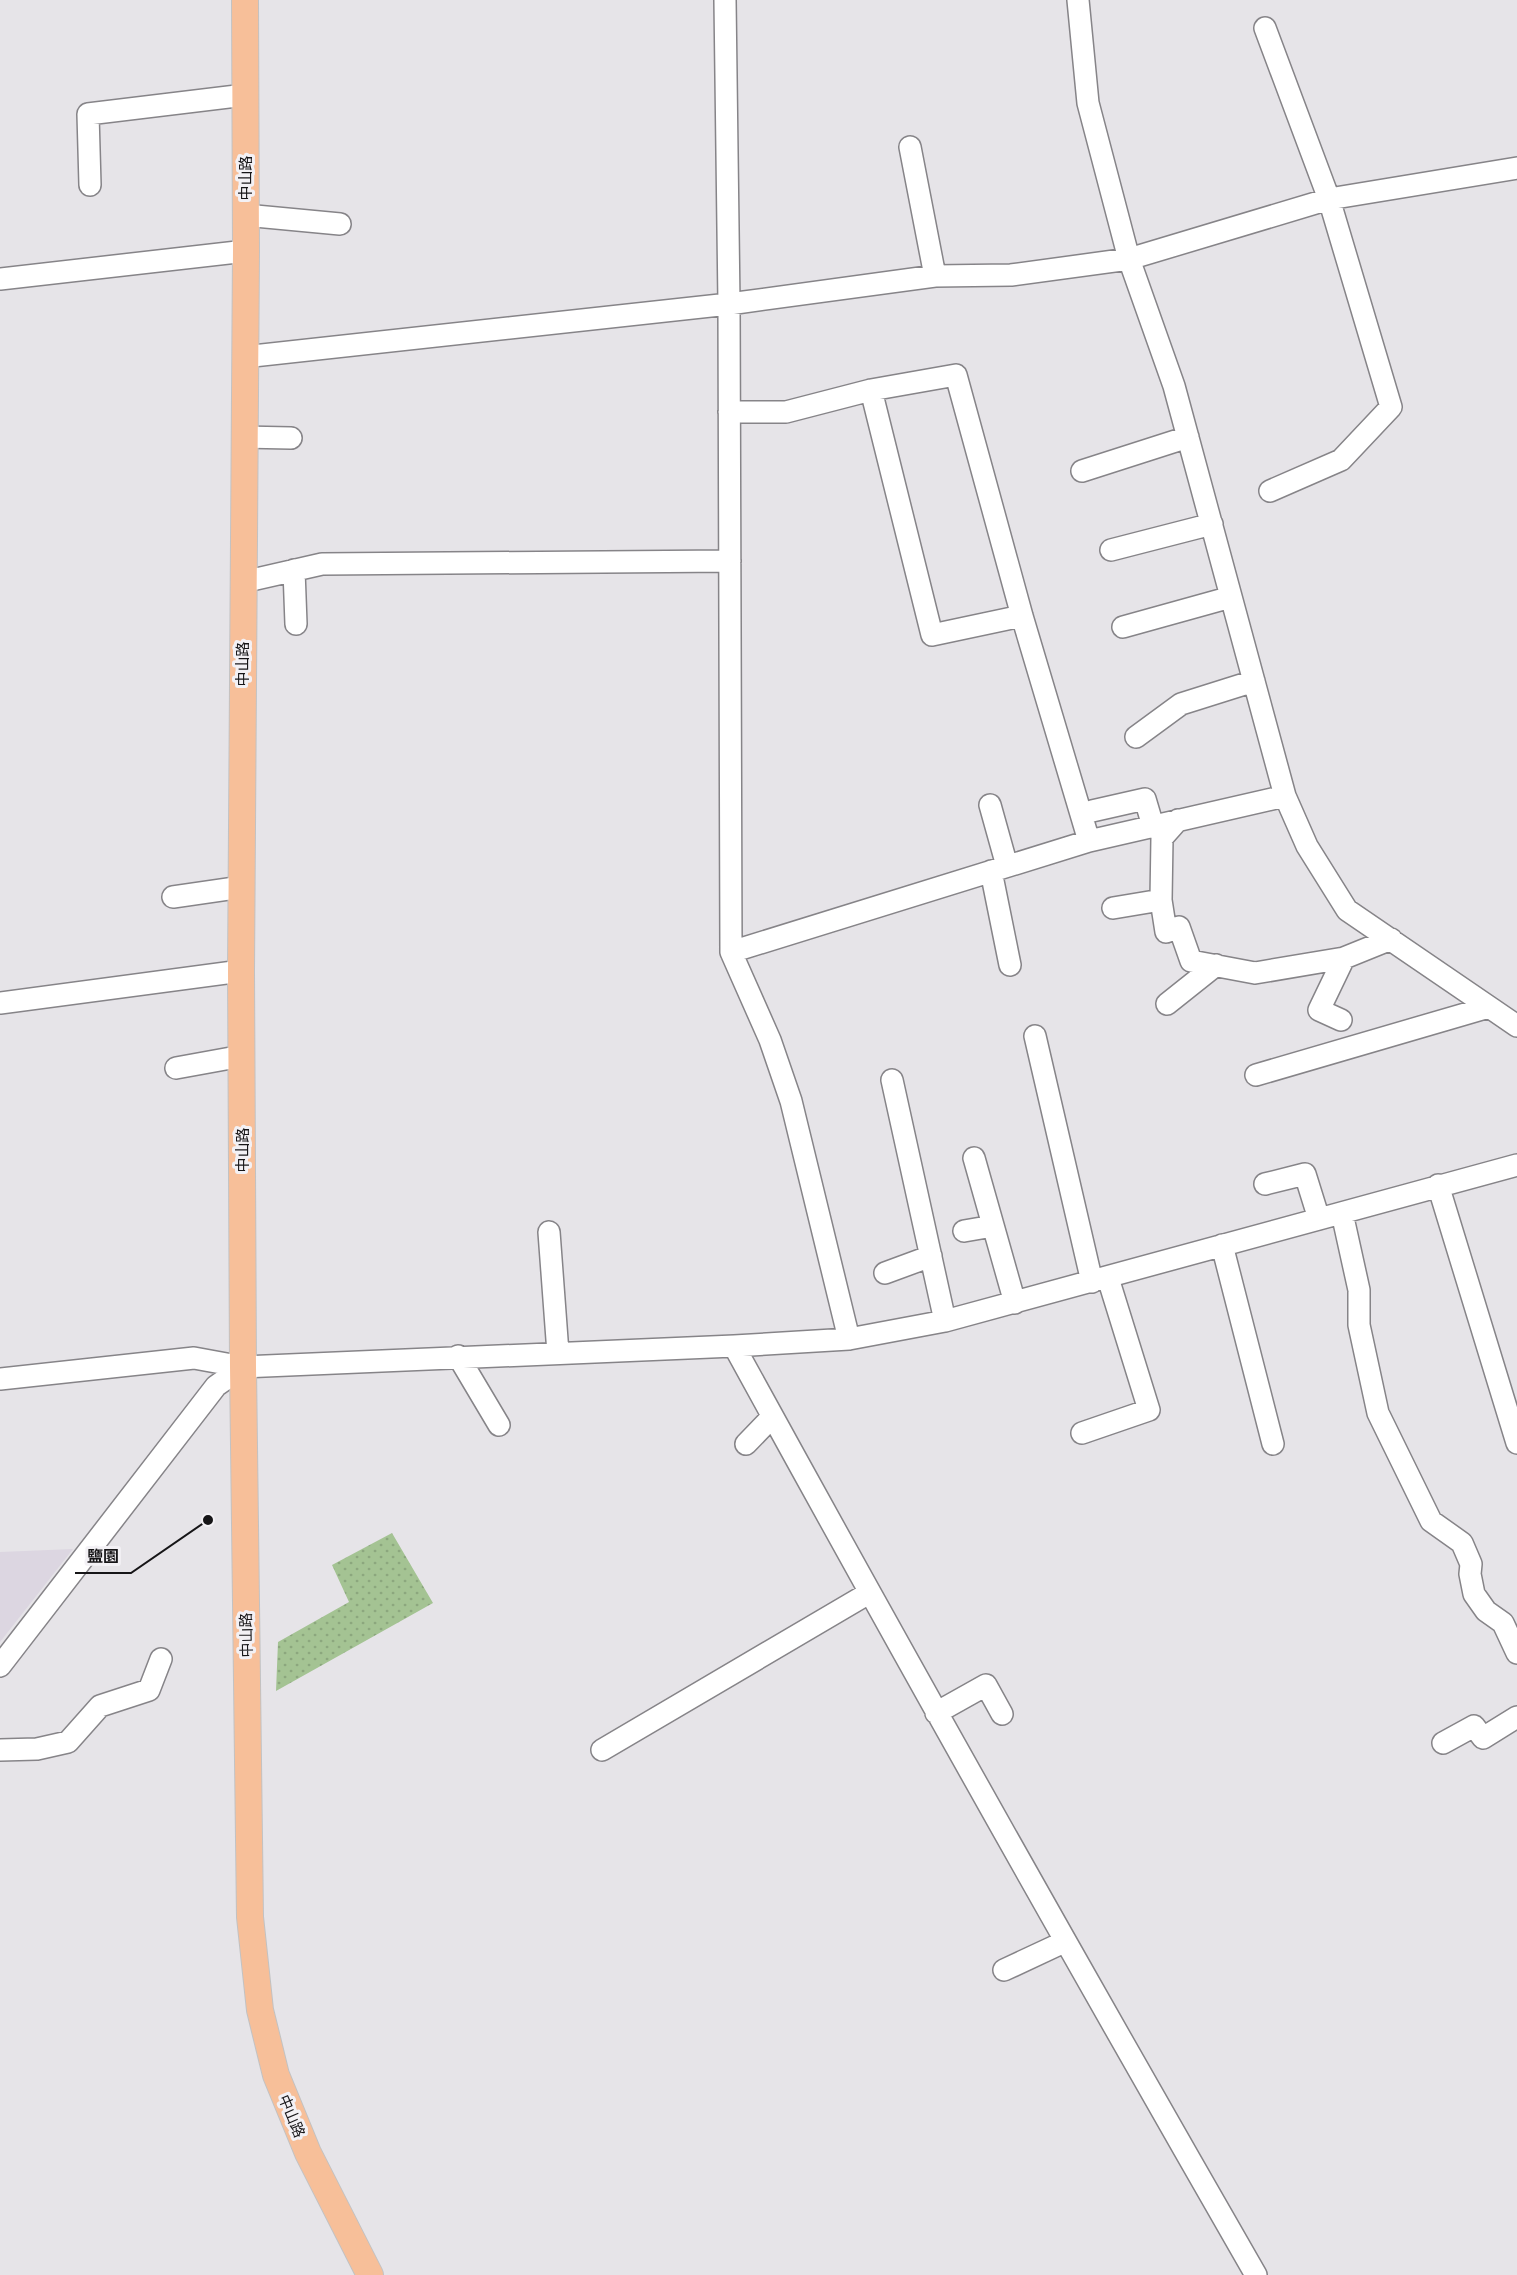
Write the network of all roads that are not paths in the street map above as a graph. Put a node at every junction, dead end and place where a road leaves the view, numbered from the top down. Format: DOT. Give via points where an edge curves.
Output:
graph roads {
  1 [pos="245,0"];
  2 [pos="725,0"];
  3 [pos="1078,0"];
  4 [pos="1264,28"];
  5 [pos="245,95"];
  6 [pos="909,147"];
  7 [pos="1517,168"];
  8 [pos="90,185"];
  9 [pos="1329,199"];
  10 [pos="245,215"];
  11 [pos="340,224"];
  12 [pos="246,251"];
  13 [pos="1129,259"];
  14 [pos="935,276"];
  15 [pos="0,279"];
  16 [pos="729,304"];
  17 [pos="244,357"];
  18 [pos="871,390"];
  19 [pos="729,412"];
  20 [pos="244,437"];
  21 [pos="1188,437"];
  22 [pos="291,438"];
  23 [pos="1082,471"];
  24 [pos="1270,491"];
  25 [pos="1212,524"];
  26 [pos="1111,550"];
  27 [pos="730,561"];
  28 [pos="294,570"];
  29 [pos="243,582"];
  30 [pos="1231,597"];
  31 [pos="1022,616"];
  32 [pos="296,624"];
  33 [pos="1123,627"];
  34 [pos="1254,681"];
  35 [pos="1136,737"];
  36 [pos="1285,795"];
  37 [pos="990,805"];
  38 [pos="1092,811"];
  39 [pos="1178,820"];
  40 [pos="1153,826"];
  41 [pos="1089,841"];
  42 [pos="999,869"];
  43 [pos="242,887"];
  44 [pos="173,897"];
  45 [pos="1161,900"];
  46 [pos="1113,908"];
  47 [pos="1391,939"];
  48 [pos="731,952"];
  49 [pos="1344,958"];
  50 [pos="1010,965"];
  51 [pos="1216,965"];
  52 [pos="241,970"];
  53 [pos="0,1003"];
  54 [pos="1167,1004"];
  55 [pos="1489,1007"];
  56 [pos="1341,1020"];
  57 [pos="1517,1026"];
  58 [pos="1035,1036"];
  59 [pos="242,1056"];
  60 [pos="176,1068"];
  61 [pos="1256,1075"];
  62 [pos="892,1080"];
  63 [pos="974,1158"];
  64 [pos="1517,1165"];
  65 [pos="1265,1184"];
  66 [pos="1438,1185"];
  67 [pos="1342,1212"];
  68 [pos="1319,1219"];
  69 [pos="993,1226"];
  70 [pos="964,1231"];
  71 [pos="549,1232"];
  72 [pos="1222,1245"];
  73 [pos="931,1257"];
  74 [pos="885,1273"];
  75 [pos="1100,1280"];
  76 [pos="1015,1303"];
  77 [pos="945,1321"];
  78 [pos="849,1339"];
  79 [pos="734,1346"];
  80 [pos="558,1353"];
  81 [pos="458,1356"];
  82 [pos="243,1367"];
  83 [pos="0,1379"];
  84 [pos="772,1417"];
  85 [pos="499,1425"];
  86 [pos="1082,1433"];
  87 [pos="1517,1443"];
  88 [pos="746,1444"];
  89 [pos="1274,1444"];
  90 [pos="869,1593"];
  91 [pos="1517,1653"];
  92 [pos="161,1659"];
  93 [pos="0,1666"];
  94 [pos="936,1713"];
  95 [pos="1002,1714"];
  96 [pos="1517,1717"];
  97 [pos="1443,1743"];
  98 [pos="0,1750"];
  99 [pos="602,1750"];
  100 [pos="1064,1942"];
  101 [pos="1004,1970"];
  102 [pos="370,2275"];
  103 [pos="1256,2275"];
  1 -- 5 [label="main road, 中山路"];
  2 -- 16 [label="street"];
  3 -- 13 [label="street" via="1088,103"];
  4 -- 9 [label="street"];
  5 -- 8 [label="street" via="88,114"];
  5 -- 10 [label="main road, 中山路"];
  6 -- 14 [label="street"];
  7 -- 9 [label="street"];
  9 -- 13 [label="street"];
  9 -- 24 [label="street" via="1391,407 1341,460"];
  10 -- 11 [label="street"];
  10 -- 12 [label="main road, 中山路"];
  12 -- 15 [label="street"];
  12 -- 17 [label="main road, 中山路"];
  13 -- 14 [label="street" via="1011,274"];
  13 -- 21 [label="street"];
  14 -- 16 [label="street"];
  16 -- 17 [label="street"];
  16 -- 19 [label="street"];
  17 -- 20 [label="main road, 中山路"];
  18 -- 19 [label="street" via="786,412"];
  18 -- 31 [label="street" via="956,375"];
  18 -- 31 [label="street" via="932,635"];
  19 -- 27 [label="street"];
  20 -- 22 [label="street"];
  20 -- 29 [label="main road, 中山路"];
  21 -- 23 [label="street"];
  21 -- 25 [label="street"];
  25 -- 26 [label="street"];
  25 -- 30 [label="street"];
  27 -- 28 [label="street" via="322,564"];
  27 -- 48 [label="street"];
  28 -- 29 [label="street"];
  28 -- 32 [label="street"];
  29 -- 43 [label="main road, 中山路"];
  30 -- 33 [label="street"];
  30 -- 34 [label="street"];
  31 -- 41 [label="street"];
  34 -- 35 [label="street" via="1181,704"];
  34 -- 36 [label="street"];
  36 -- 39 [label="street"];
  36 -- 47 [label="street" via="1307,846 1347,910"];
  37 -- 42 [label="street"];
  38 -- 40 [label="street" via="1145,799"];
  39 -- 40 [label="street"];
  39 -- 45 [label="street" via="1162,838"];
  40 -- 41 [label="street"];
  41 -- 42 [label="street"];
  42 -- 48 [label="street"];
  42 -- 50 [label="street"];
  43 -- 44 [label="street"];
  43 -- 52 [label="main road, 中山路"];
  45 -- 46 [label="street"];
  45 -- 51 [label="street" via="1166,932 1179,927 1191,961"];
  47 -- 49 [label="street"];
  47 -- 55 [label="street"];
  48 -- 78 [label="street" via="770,1040 791,1101"];
  49 -- 51 [label="street" via="1256,973"];
  49 -- 56 [label="street" via="1319,1010"];
  51 -- 54 [label="street"];
  52 -- 53 [label="street"];
  52 -- 59 [label="main road, 中山路"];
  55 -- 57 [label="street"];
  55 -- 61 [label="street"];
  58 -- 75 [label="street"];
  59 -- 60 [label="street"];
  59 -- 82 [label="main road, 中山路"];
  62 -- 73 [label="street"];
  63 -- 69 [label="street"];
  64 -- 66 [label="street"];
  65 -- 68 [label="street" via="1305,1174"];
  66 -- 67 [label="street"];
  66 -- 87 [label="street"];
  67 -- 68 [label="street"];
  67 -- 91 [label="street" via="1359,1290 1359,1325 1378,1413 1431,1521 1462,1543 1471,1564 1474,1594 1486,1611 1503,1623"];
  68 -- 72 [label="street"];
  69 -- 70 [label="street"];
  69 -- 76 [label="street"];
  71 -- 80 [label="street"];
  72 -- 75 [label="street"];
  72 -- 89 [label="street"];
  73 -- 74 [label="street"];
  73 -- 77 [label="street"];
  75 -- 76 [label="street"];
  75 -- 86 [label="street" via="1149,1410"];
  76 -- 77 [label="street"];
  77 -- 78 [label="street"];
  78 -- 79 [label="street"];
  79 -- 80 [label="street"];
  79 -- 84 [label="street"];
  80 -- 81 [label="street"];
  81 -- 82 [label="street"];
  81 -- 85 [label="street"];
  82 -- 83 [label="street" via="194,1358"];
  82 -- 93 [label="street" via="216,1386"];
  82 -- 102 [label="main road, 中山路" via="250,1917 260,2010 266,2043 285,2099"];
  84 -- 88 [label="street"];
  84 -- 90 [label="street"];
  90 -- 94 [label="street"];
  90 -- 99 [label="street"];
  92 -- 98 [label="street" via="149,1690 100,1706 68,1742 37,1749"];
  94 -- 95 [label="street" via="986,1685"];
  94 -- 100 [label="street"];
  96 -- 97 [label="street" via="1483,1737 1474,1726"];
  100 -- 101 [label="street"];
  100 -- 103 [label="street"];
}
